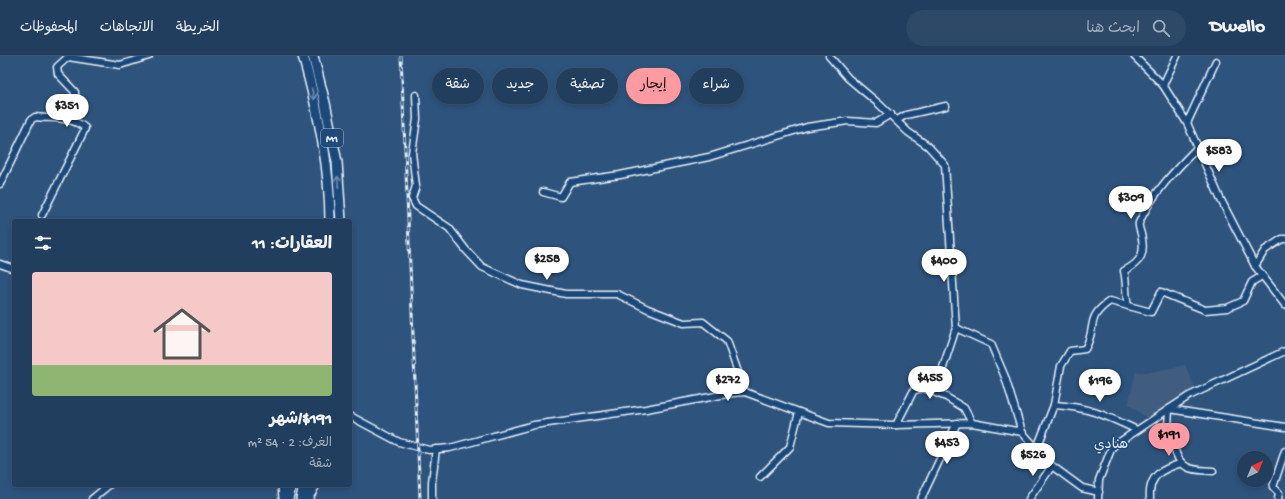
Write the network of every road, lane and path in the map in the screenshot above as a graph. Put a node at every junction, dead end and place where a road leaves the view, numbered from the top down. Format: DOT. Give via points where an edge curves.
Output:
graph roads {
  1 [pos="149,56"];
  2 [pos="303,56"];
  3 [pos="313,56"];
  4 [pos="829,56"];
  5 [pos="1134,56"];
  6 [pos="1177,56"];
  7 [pos="1216,61"];
  8 [pos="1163,85"];
  9 [pos="416,95"];
  10 [pos="946,106"];
  11 [pos="891,114"];
  12 [pos="65,119"];
  13 [pos="896,120"];
  14 [pos="1187,123"];
  15 [pos="1198,147"];
  16 [pos="0,184"];
  17 [pos="543,192"];
  18 [pos="42,215"];
  19 [pos="330,219"];
  20 [pos="340,219"];
  21 [pos="1285,238"];
  22 [pos="0,264"];
  23 [pos="1255,266"];
  24 [pos="12,268"];
  25 [pos="1262,276"];
  26 [pos="1284,300"];
  27 [pos="1128,306"];
  28 [pos="956,328"];
  29 [pos="1285,351"];
  30 [pos="745,392"];
  31 [pos="935,392"];
  32 [pos="1054,405"];
  33 [pos="1169,409"];
  34 [pos="799,412"];
  35 [pos="352,417"];
  36 [pos="958,423"];
  37 [pos="972,423"];
  38 [pos="896,425"];
  39 [pos="1285,427"];
  40 [pos="1138,430"];
  41 [pos="1022,432"];
  42 [pos="1037,448"];
  43 [pos="436,449"];
  44 [pos="1285,450"];
  45 [pos="1182,463"];
  46 [pos="1052,466"];
  47 [pos="1213,471"];
  48 [pos="760,477"];
  49 [pos="107,487"];
  50 [pos="283,487"];
  51 [pos="291,487"];
  52 [pos="304,487"];
  53 [pos="314,487"];
  54 [pos="1098,492"];
  55 [pos="92,499"];
  56 [pos="284,499"];
  57 [pos="288,499"];
  58 [pos="301,499"];
  59 [pos="308,499"];
  60 [pos="432,499"];
  61 [pos="921,499"];
  62 [pos="1029,499"];
  63 [pos="1098,499"];
  64 [pos="1150,499"];
  65 [pos="1278,499"];
  1 -- 12 [label="street" via="120,65 68,57 61,61 57,67 58,74 75,92 75,104"];
  2 -- 19 [label="highway, M1, one-way" via="316,104 325,162"];
  20 -- 3 [label="highway, M1, one-way" via="337,162"];
  4 -- 11 [label="street" via="848,78"];
  5 -- 8 [label="street"];
  6 -- 8 [label="street"];
  7 -- 14 [label="street"];
  8 -- 14 [label="street"];
  9 -- 30 [label="street" via="417,119 412,152 416,186 412,198 416,206 449,228 482,267 522,286 566,294 617,294 684,323 702,322 727,341"];
  10 -- 13 [label="street" via="906,115"];
  11 -- 13 [label="street"];
  11 -- 17 [label="street" via="876,123 848,121 807,127 709,157 570,182 561,197"];
  12 -- 16 [label="street" via="35,117 31,120"];
  12 -- 18 [label="street" via="82,124 85,128"];
  13 -- 28 [label="street" via="932,150 945,165"];
  14 -- 15 [label="street"];
  15 -- 23 [label="street" via="1220,198"];
  15 -- 27 [label="street" via="1151,201 1138,225 1144,252 1133,266 1124,271"];
  21 -- 23 [label="street" via="1265,250"];
  22 -- 24 [label="street"];
  23 -- 25 [label="street"];
  25 -- 26 [label="street"];
  25 -- 27 [label="street" via="1252,282 1243,301 1227,308 1205,310 1161,292 1151,312"];
  27 -- 32 [label="street" via="1110,301 1098,309 1093,318 1086,349 1070,352 1061,366"];
  28 -- 31 [label="street"];
  28 -- 41 [label="street" via="991,344 1006,377"];
  29 -- 33 [label="street" via="1189,396"];
  30 -- 34 [label="street"];
  30 -- 43 [label="street" via="646,410 534,425 450,448"];
  31 -- 37 [label="street" via="964,408"];
  31 -- 38 [label="street" via="924,388 914,390"];
  32 -- 40 [label="street" via="1100,413"];
  32 -- 42 [label="street"];
  33 -- 39 [label="street"];
  33 -- 40 [label="street"];
  33 -- 45 [label="street" via="1168,428 1174,436 1173,445"];
  34 -- 38 [label="street" via="829,423"];
  34 -- 48 [label="street" via="790,447"];
  35 -- 43 [label="street" via="399,442 429,450"];
  36 -- 37 [label="street"];
  36 -- 38 [label="street"];
  36 -- 61 [label="street"];
  37 -- 41 [label="street"];
  40 -- 54 [label="street" via="1112,447 1099,480"];
  41 -- 42 [label="street"];
  42 -- 46 [label="street"];
  43 -- 60 [label="street"];
  44 -- 65 [label="street" via="1273,487 1279,493"];
  45 -- 47 [label="street" via="1188,468"];
  45 -- 64 [label="street" via="1165,468 1154,477"];
  46 -- 54 [label="street" via="1082,488"];
  46 -- 62 [label="street"];
  49 -- 55 [label="street"];
  50 -- 56 [label="highway"];
  51 -- 57 [label="highway"];
  52 -- 58 [label="highway"];
  53 -- 59 [label="highway"];
  54 -- 63 [label="street"];
}
